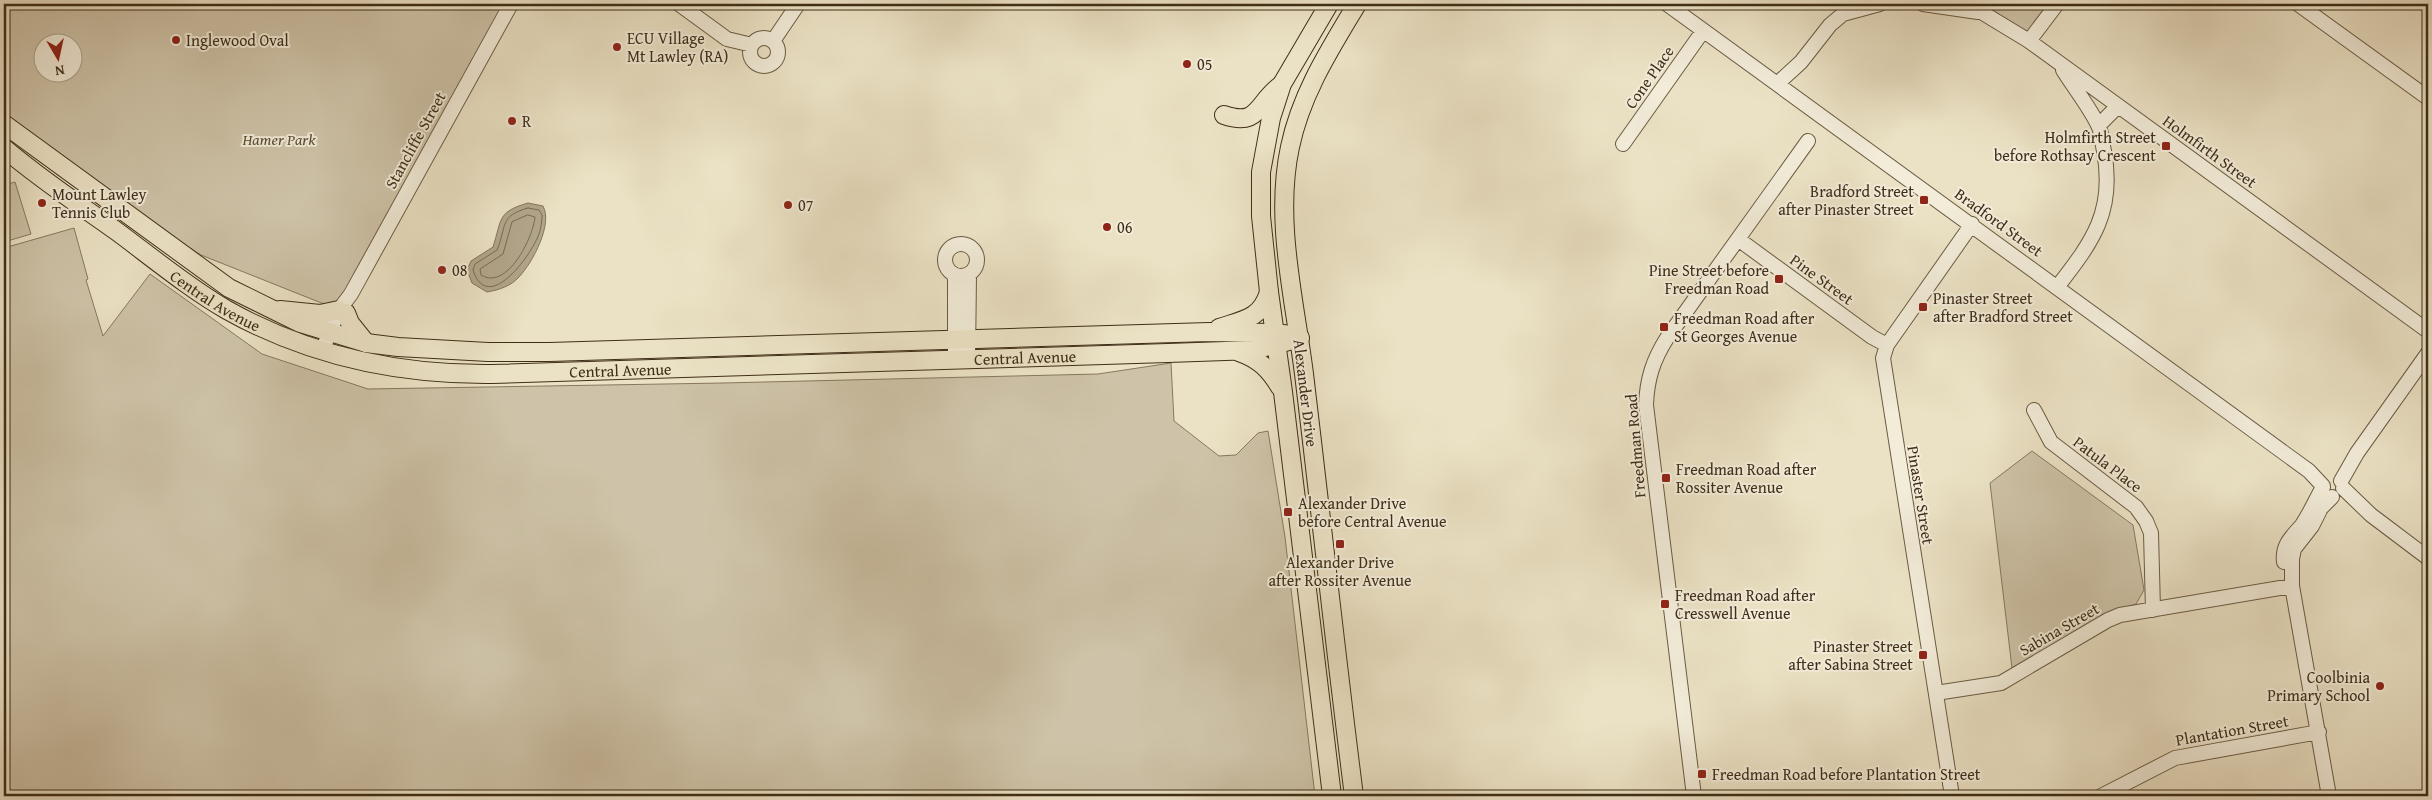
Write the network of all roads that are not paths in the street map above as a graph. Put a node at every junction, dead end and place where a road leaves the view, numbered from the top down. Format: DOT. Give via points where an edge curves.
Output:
graph roads {
  1 [pos="511,4"];
  2 [pos="678,4"];
  3 [pos="798,4"];
  4 [pos="1329,4"];
  5 [pos="1357,4"];
  6 [pos="1667,4"];
  7 [pos="1880,4"];
  8 [pos="1923,4"];
  9 [pos="1968,4"];
  10 [pos="2057,4"];
  11 [pos="2298,4"];
  12 [pos="1981,13"];
  13 [pos="1703,31"];
  14 [pos="2029,40"];
  15 [pos="773,41"];
  16 [pos="752,45"];
  17 [pos="2060,65"];
  18 [pos="1778,82"];
  19 [pos="1282,84"];
  20 [pos="2428,98"];
  21 [pos="2118,106"];
  22 [pos="1224,115"];
  23 [pos="4,124"];
  24 [pos="2099,125"];
  25 [pos="1808,141"];
  26 [pos="1623,144"];
  27 [pos="4,148"];
  28 [pos="94,191"];
  29 [pos="95,216"];
  30 [pos="1972,224"];
  31 [pos="1738,239"];
  32 [pos="962,274"];
  33 [pos="2058,286"];
  34 [pos="1269,292"];
  35 [pos="267,308"];
  36 [pos="343,312"];
  37 [pos="2428,331"];
  38 [pos="1209,332"];
  39 [pos="332,334"];
  40 [pos="1300,337"];
  41 [pos="1276,339"];
  42 [pos="961,340"];
  43 [pos="366,343"];
  44 [pos="1887,345"];
  45 [pos="1237,351"];
  46 [pos="326,352"];
  47 [pos="2428,353"];
  48 [pos="962,359"];
  49 [pos="1283,392"];
  50 [pos="2034,410"];
  51 [pos="2333,486"];
  52 [pos="2428,558"];
  53 [pos="2292,586"];
  54 [pos="2153,610"];
  55 [pos="1936,693"];
  56 [pos="2319,732"];
  57 [pos="1332,796"];
  58 [pos="1354,796"];
  59 [pos="1694,796"];
  60 [pos="1952,796"];
  61 [pos="2101,796"];
  62 [pos="2329,796"];
  1 -- 36 [label="street, Stancliffe Street"];
  2 -- 16 [label="street" via="727,39"];
  3 -- 15 [label="street"];
  4 -- 19 [label="main road, Alexander Drive"];
  5 -- 40 [label="main road, Alexander Drive" via="1312,81 1289,153 1285,183 1286,226"];
  6 -- 13 [label="street, Bradford Street"];
  7 -- 18 [label="street" via="1843,14"];
  8 -- 12 [label="street"];
  9 -- 12 [label="street, Holmfirth Street"];
  10 -- 14 [label="street"];
  11 -- 20 [label="street"];
  12 -- 14 [label="street, Holmfirth Street"];
  13 -- 18 [label="street, Bradford Street"];
  13 -- 26 [label="street, Cone Place"];
  14 -- 17 [label="street, Holmfirth Street"];
  15 -- 16 [label="street" via="762,38"];
  15 -- 16 [label="street" via="778,57 773,64 765,66 757,65 751,58"];
  17 -- 21 [label="street, Holmfirth Street"];
  17 -- 24 [label="street"];
  18 -- 30 [label="street, Bradford Street"];
  19 -- 22 [label="main road" via="1269,94 1252,116 1242,120"];
  19 -- 34 [label="main road, Alexander Drive" via="1271,118 1261,172 1261,216"];
  21 -- 24 [label="street"];
  21 -- 37 [label="street, Holmfirth Street"];
  23 -- 28 [label="main road, Central Avenue"];
  24 -- 33 [label="street" via="2108,171 2106,203 2097,229 2082,255"];
  25 -- 31 [label="street, Freedman Road"];
  27 -- 29 [label="main road, Central Avenue"];
  28 -- 29 [label="main road"];
  28 -- 35 [label="main road, Central Avenue" via="229,288"];
  29 -- 46 [label="main road, Central Avenue" via="225,309 262,328"];
  30 -- 33 [label="street, Bradford Street"];
  30 -- 44 [label="street, Pinaster Street"];
  31 -- 44 [label="street, Pine Street"];
  31 -- 59 [label="street, Freedman Road" via="1657,353 1647,390 1646,405"];
  32 -- 42 [label="street"];
  33 -- 51 [label="street, Bradford Street"];
  34 -- 38 [label="main road" via="1264,306 1254,316"];
  34 -- 41 [label="main road, Alexander Drive"];
  35 -- 36 [label="main road" via="320,314"];
  35 -- 39 [label="main road, Central Avenue" via="300,324"];
  36 -- 39 [label="street, Stancliffe Street"];
  36 -- 43 [label="main road"];
  38 -- 41 [label="main road, Central Avenue"];
  38 -- 42 [label="main road, Central Avenue"];
  39 -- 43 [label="main road, Central Avenue"];
  39 -- 46 [label="street, Stancliffe Street"];
  40 -- 41 [label="main road, Central Avenue"];
  40 -- 58 [label="main road, Alexander Drive"];
  41 -- 45 [label="main road, Central Avenue"];
  41 -- 49 [label="main road, Alexander Drive"];
  42 -- 43 [label="main road, Central Avenue" via="541,352 441,351"];
  42 -- 48 [label="street"];
  44 -- 55 [label="street, Pinaster Street" via="1884,371"];
  45 -- 48 [label="main road, Central Avenue"];
  45 -- 49 [label="main road" via="1259,360"];
  46 -- 48 [label="main road, Central Avenue" via="391,368 464,374"];
  47 -- 51 [label="street"];
  49 -- 57 [label="main road, Alexander Drive"];
  50 -- 54 [label="street, Patula Place" via="2051,442 2136,507 2146,520 2151,533"];
  51 -- 52 [label="street, Bradford Street"];
  51 -- 53 [label="street" via="2287,541 2285,568"];
  53 -- 54 [label="street, Sabina Street"];
  53 -- 56 [label="street"];
  54 -- 55 [label="street, Sabina Street" via="2108,620 2001,683"];
  55 -- 60 [label="street, Pinaster Street"];
  56 -- 61 [label="street, Plantation Street" via="2175,758"];
  56 -- 62 [label="street"];
}
